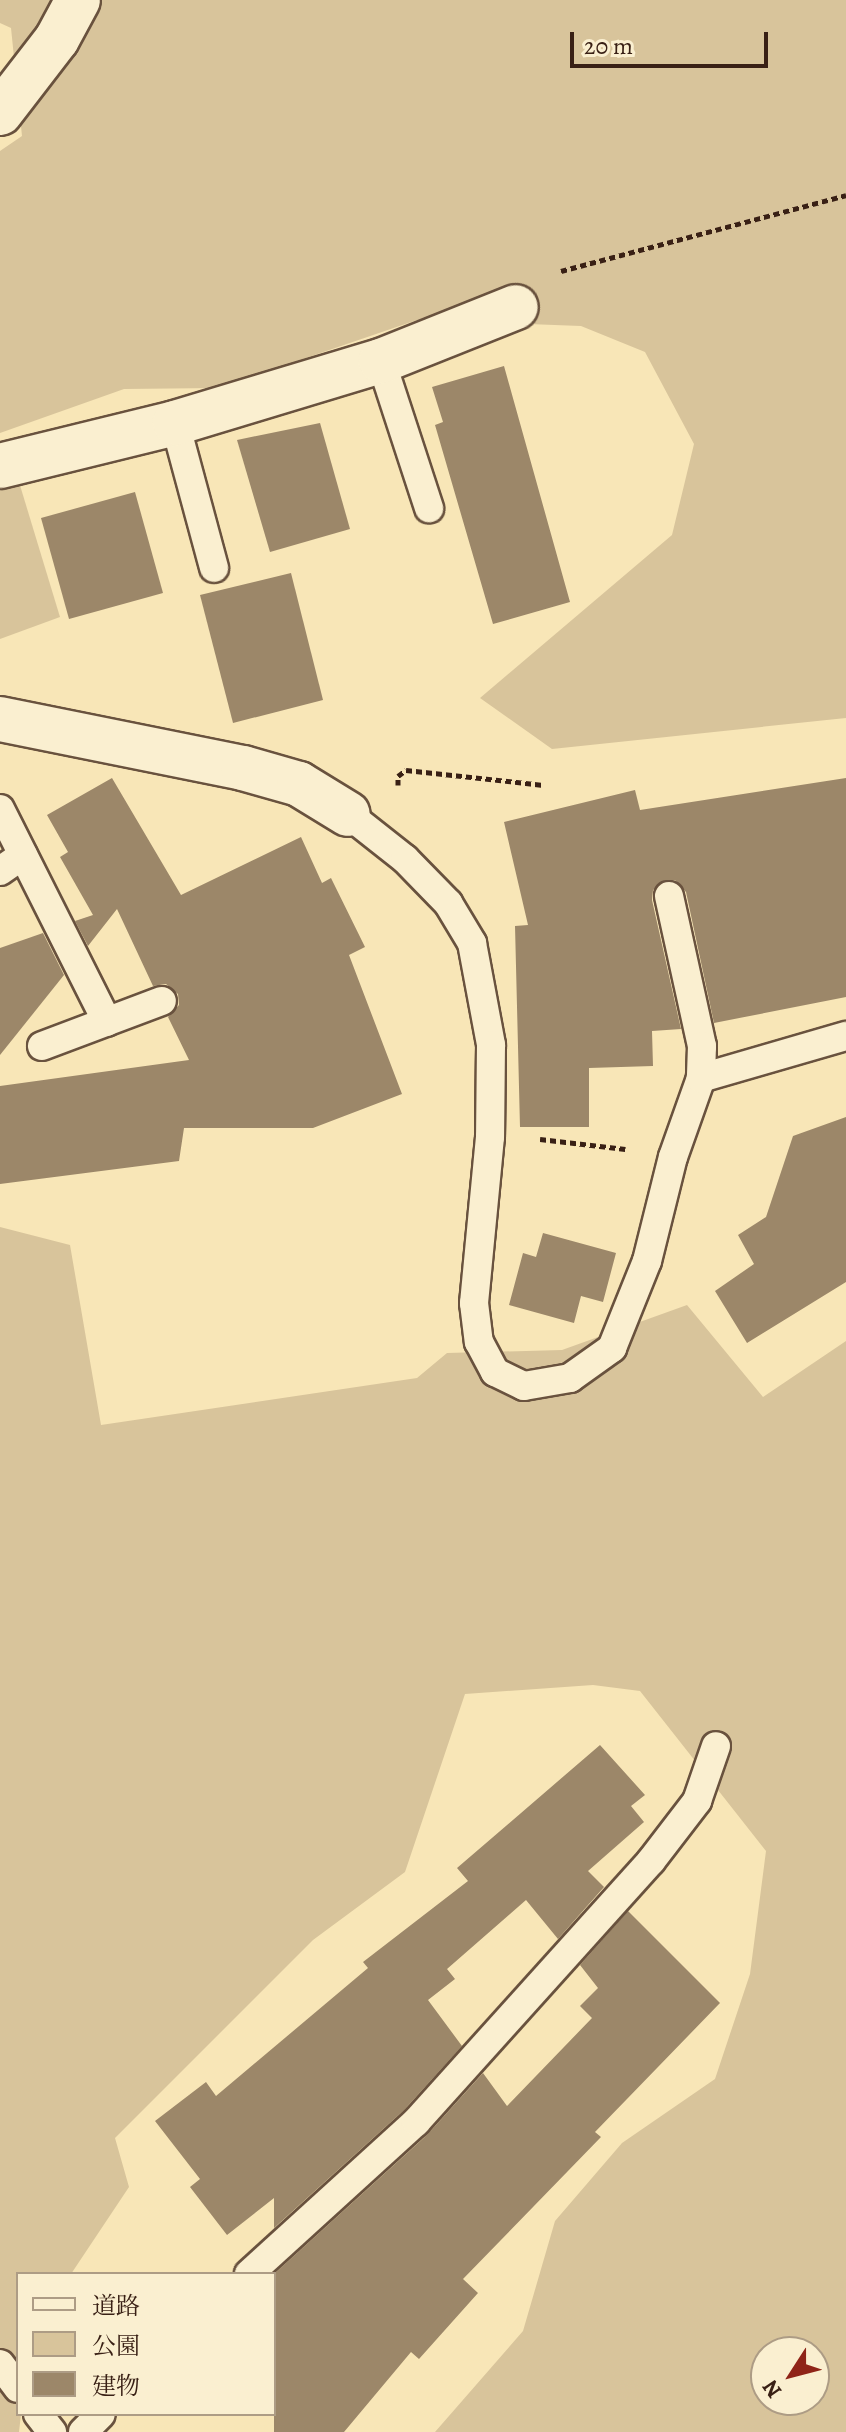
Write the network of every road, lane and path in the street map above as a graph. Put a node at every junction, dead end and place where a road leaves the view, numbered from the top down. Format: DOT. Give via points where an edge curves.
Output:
graph roads {
  1 [pos="78,0"];
  2 [pos="0,113"];
  3 [pos="846,195"];
  4 [pos="516,307"];
  5 [pos="381,361"];
  6 [pos="175,423"];
  7 [pos="0,466"];
  8 [pos="429,508"];
  9 [pos="214,568"];
  10 [pos="0,719"];
  11 [pos="543,785"];
  12 [pos="407,797"];
  13 [pos="0,809"];
  14 [pos="348,814"];
  15 [pos="11,863"];
  16 [pos="669,896"];
  17 [pos="162,1001"];
  18 [pos="107,1022"];
  19 [pos="846,1036"];
  20 [pos="42,1046"];
  21 [pos="701,1078"];
  22 [pos="490,1137"];
  23 [pos="673,1157"];
  24 [pos="716,1746"];
  25 [pos="251,2272"];
  26 [pos="0,2364"];
  27 [pos="16,2385"];
  28 [pos="40,2416"];
  29 [pos="99,2416"];
  30 [pos="52,2432"];
  31 [pos="83,2432"];
  1 -- 2 [label="street" via="57,39"];
  3 -- 4 [label="path" via="538,278"];
  4 -- 5 [label="street"];
  5 -- 6 [label="street"];
  5 -- 8 [label="lane"];
  6 -- 7 [label="street"];
  6 -- 9 [label="lane"];
  10 -- 14 [label="street" via="243,768 299,784"];
  11 -- 12 [label="path" via="406,770 398,776 398,787"];
  13 -- 15 [label="lane"];
  14 -- 22 [label="lane" via="405,859 448,903 472,943 491,1045"];
  15 -- 18 [label="lane"];
  16 -- 21 [label="lane" via="702,1046"];
  17 -- 18 [label="lane"];
  18 -- 20 [label="lane"];
  19 -- 21 [label="lane"];
  21 -- 23 [label="lane"];
  22 -- 23 [label="path" via="566,1140"];
  22 -- 23 [label="lane" via="474,1303 477,1329 495,1372 524,1386 570,1378 612,1348 647,1261"];
  24 -- 25 [label="lane" via="697,1801 651,1861 416,2122"];
  26 -- 27 [label="lane"];
  28 -- 30 [label="lane"];
  29 -- 31 [label="lane"];
}
